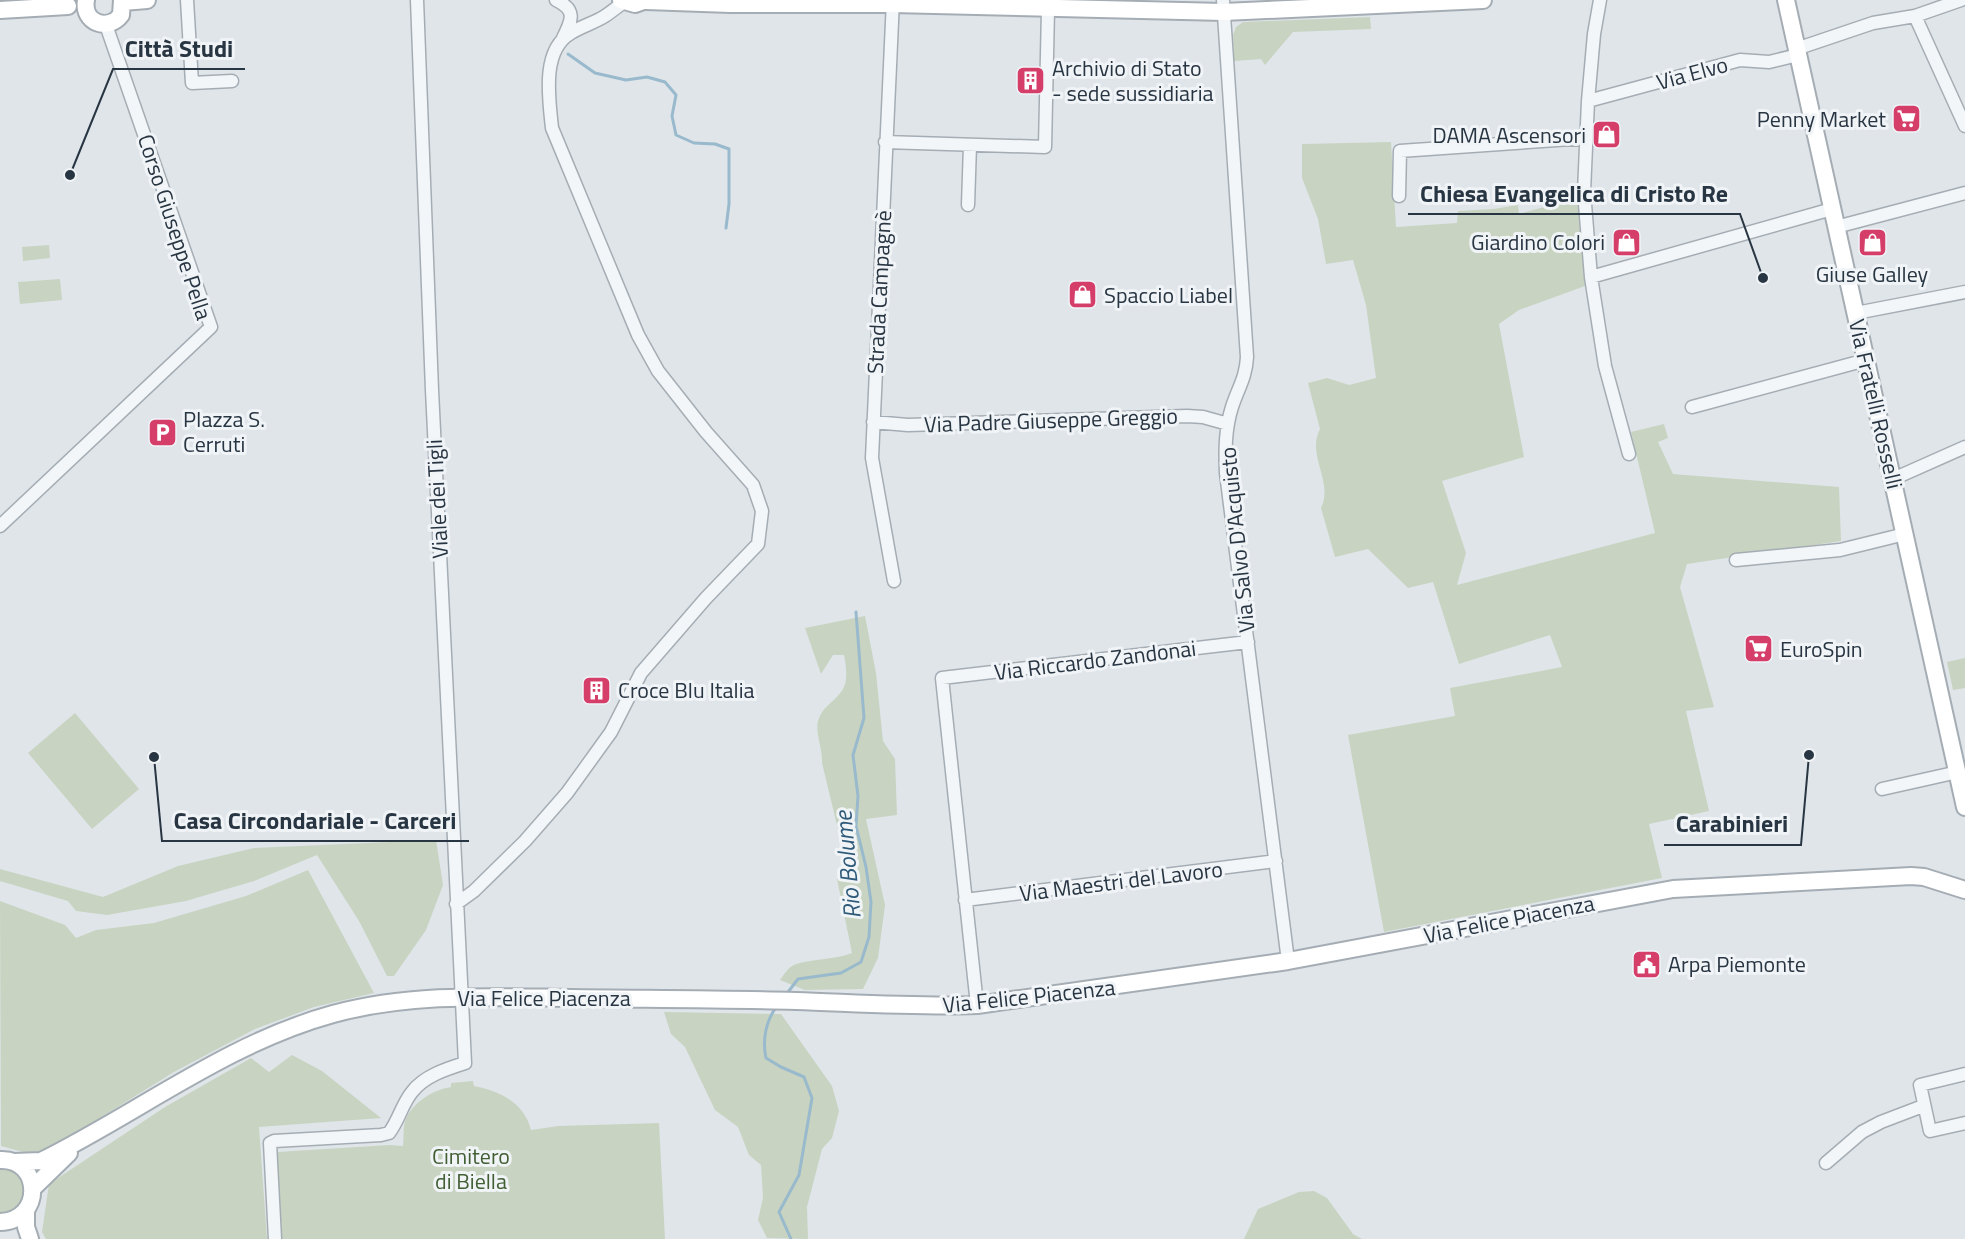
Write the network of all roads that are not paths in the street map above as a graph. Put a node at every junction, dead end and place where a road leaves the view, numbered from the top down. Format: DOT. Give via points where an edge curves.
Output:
graph roads {
  1 [pos="147,0"];
  2 [pos="187,0"];
  3 [pos="417,0"];
  4 [pos="556,0"];
  5 [pos="646,0"];
  6 [pos="711,0"];
  7 [pos="1483,0"];
  8 [pos="1600,0"];
  9 [pos="1786,0"];
  10 [pos="1961,0"];
  11 [pos="123,1"];
  12 [pos="622,1"];
  13 [pos="892,2"];
  14 [pos="78,4"];
  15 [pos="730,4"];
  16 [pos="1326,4"];
  17 [pos="1223,6"];
  18 [pos="1048,9"];
  19 [pos="0,10"];
  20 [pos="1915,16"];
  21 [pos="106,25"];
  22 [pos="561,40"];
  23 [pos="1797,52"];
  24 [pos="232,81"];
  25 [pos="1588,101"];
  26 [pos="1965,126"];
  27 [pos="1586,138"];
  28 [pos="885,142"];
  29 [pos="970,145"];
  30 [pos="1965,193"];
  31 [pos="1399,196"];
  32 [pos="968,205"];
  33 [pos="1832,209"];
  34 [pos="1836,226"];
  35 [pos="1591,277"];
  36 [pos="1965,292"];
  37 [pos="1856,313"];
  38 [pos="1866,360"];
  39 [pos="1692,407"];
  40 [pos="873,422"];
  41 [pos="1228,424"];
  42 [pos="1965,447"];
  43 [pos="1629,454"];
  44 [pos="1893,479"];
  45 [pos="0,526"];
  46 [pos="1905,534"];
  47 [pos="1736,560"];
  48 [pos="894,582"];
  49 [pos="1248,642"];
  50 [pos="1958,772"];
  51 [pos="1882,789"];
  52 [pos="1965,807"];
  53 [pos="1276,861"];
  54 [pos="1924,877"];
  55 [pos="1965,877"];
  56 [pos="1965,890"];
  57 [pos="965,900"];
  58 [pos="456,904"];
  59 [pos="1288,962"];
  60 [pos="462,998"];
  61 [pos="977,1005"];
  62 [pos="1965,1074"];
  63 [pos="1923,1106"];
  64 [pos="1965,1123"];
  65 [pos="84,1138"];
  66 [pos="5,1160"];
  67 [pos="1826,1163"];
  68 [pos="33,1188"];
  69 [pos="26,1210"];
  70 [pos="2,1222"];
  71 [pos="19,1239"];
  72 [pos="30,1239"];
  73 [pos="275,1239"];
  1 -- 11 [label="street"];
  2 -- 24 [label="street" via="192,83"];
  3 -- 58 [label="street, Viale dei Tigli"];
  4 -- 22 [label="street" via="567,5 571,14 571,23"];
  5 -- 12 [label="street" via="635,4"];
  5 -- 15 [label="street"];
  6 -- 15 [label="street"];
  7 -- 16 [label="street"];
  8 -- 25 [label="street"];
  9 -- 23 [label="street, Via Fratelli Rosselli"];
  10 -- 20 [label="street, Via Elvo"];
  11 -- 21 [label="street" via="121,15"];
  12 -- 22 [label="street" via="605,16"];
  13 -- 15 [label="street"];
  13 -- 18 [label="street"];
  13 -- 28 [label="street, Strada Campagnè"];
  14 -- 19 [label="street"];
  14 -- 21 [label="street" via="93,21"];
  16 -- 17 [label="street"];
  17 -- 18 [label="street"];
  17 -- 41 [label="street, Via Salvo D'Acquisto" via="1247,357 1244,380"];
  18 -- 29 [label="street" via="1045,147"];
  20 -- 23 [label="street, Via Elvo" via="1873,23"];
  20 -- 26 [label="street"];
  21 -- 45 [label="street, Corso Giuseppe Pella" via="211,327"];
  22 -- 58 [label="street" via="550,68 552,128 638,335 653,362 706,432 753,485 762,511 759,544 641,673 611,732 567,793 525,841"];
  23 -- 25 [label="street, Via Elvo" via="1768,62 1740,60"];
  23 -- 33 [label="street, Via Fratelli Rosselli"];
  25 -- 27 [label="street"];
  27 -- 31 [label="street" via="1400,152"];
  27 -- 35 [label="street" via="1584,192"];
  28 -- 29 [label="street"];
  28 -- 40 [label="street, Strada Campagnè"];
  29 -- 32 [label="street"];
  30 -- 34 [label="street"];
  33 -- 34 [label="street, Via Fratelli Rosselli"];
  33 -- 35 [label="street"];
  34 -- 37 [label="street, Via Fratelli Rosselli"];
  35 -- 43 [label="street" via="1605,366"];
  36 -- 37 [label="street"];
  37 -- 38 [label="street, Via Fratelli Rosselli"];
  38 -- 39 [label="street"];
  38 -- 44 [label="street, Via Fratelli Rosselli"];
  40 -- 41 [label="street, Via Padre Giuseppe Greggio" via="908,425 1187,416"];
  40 -- 48 [label="street, Strada Campagnè" via="872,458"];
  41 -- 49 [label="street, Via Salvo D'Acquisto" via="1226,473"];
  42 -- 44 [label="street"];
  44 -- 46 [label="street, Via Fratelli Rosselli"];
  46 -- 47 [label="street" via="1840,550"];
  46 -- 50 [label="street, Via Fratelli Rosselli"];
  49 -- 53 [label="street, Via Salvo D'Acquisto"];
  49 -- 57 [label="street, Via Riccardo Zandonai" via="942,678"];
  50 -- 51 [label="street"];
  50 -- 52 [label="street, Via Fratelli Rosselli"];
  53 -- 57 [label="street, Via Maestri del Lavoro"];
  53 -- 59 [label="street, Via Salvo D'Acquisto"];
  54 -- 55 [label="street, Via Felice Piacenza"];
  54 -- 56 [label="street, Via Felice Piacenza"];
  54 -- 59 [label="street, Via Felice Piacenza" via="1673,889"];
  57 -- 61 [label="street"];
  58 -- 60 [label="street, Viale dei Tigli"];
  59 -- 61 [label="street, Via Felice Piacenza"];
  60 -- 61 [label="street, Via Felice Piacenza"];
  60 -- 65 [label="street, Via Felice Piacenza" via="400,1000 333,1014 280,1032 230,1055"];
  60 -- 73 [label="street, Viale dei Tigli" via="465,1063 444,1070 412,1091 389,1133 270,1143"];
  62 -- 63 [label="street" via="1920,1084"];
  63 -- 64 [label="street" via="1930,1131"];
  63 -- 67 [label="street" via="1862,1132"];
  65 -- 66 [label="street, Via Felice Piacenza" via="41,1161"];
  65 -- 68 [label="street, Via Felice Piacenza"];
  66 -- 68 [label="street" via="27,1172"];
  68 -- 69 [label="street"];
  69 -- 70 [label="street"];
  69 -- 72 [label="street"];
  70 -- 71 [label="street"];
}
